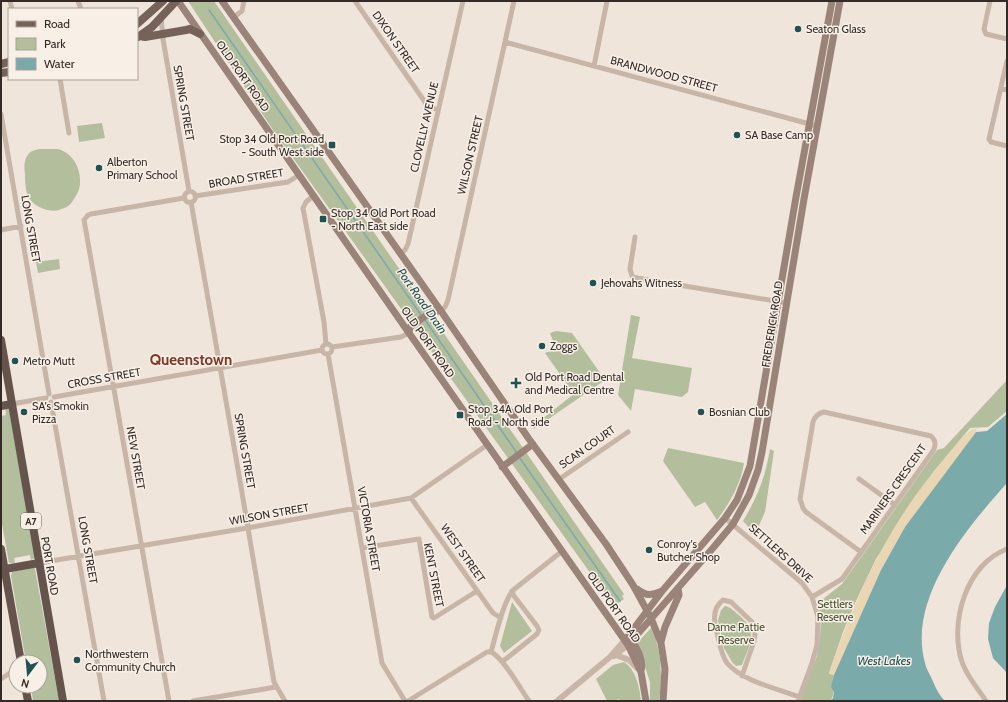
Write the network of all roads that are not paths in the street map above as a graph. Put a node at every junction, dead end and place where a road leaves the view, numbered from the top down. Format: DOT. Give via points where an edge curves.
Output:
graph roads {
  1 [pos="163,1"];
  2 [pos="177,1"];
  3 [pos="222,1"];
  4 [pos="244,1"];
  5 [pos="355,1"];
  6 [pos="463,1"];
  7 [pos="514,1"];
  8 [pos="607,1"];
  9 [pos="832,1"];
  10 [pos="840,1"];
  11 [pos="990,1"];
  12 [pos="155,5"];
  13 [pos="234,17"];
  14 [pos="162,18"];
  15 [pos="138,23"];
  16 [pos="164,34"];
  17 [pos="200,34"];
  18 [pos="138,37"];
  19 [pos="1007,39"];
  20 [pos="505,42"];
  21 [pos="1007,61"];
  22 [pos="594,66"];
  23 [pos="60,80"];
  24 [pos="1001,88"];
  25 [pos="1007,90"];
  26 [pos="438,110"];
  27 [pos="1,114"];
  28 [pos="810,124"];
  29 [pos="818,126"];
  30 [pos="69,133"];
  31 [pos="1007,146"];
  32 [pos="299,175"];
  33 [pos="189,191"];
  34 [pos="196,196"];
  35 [pos="313,196"];
  36 [pos="184,198"];
  37 [pos="191,202"];
  38 [pos="21,226"];
  39 [pos="1,230"];
  40 [pos="635,237"];
  41 [pos="400,254"];
  42 [pos="779,301"];
  43 [pos="787,303"];
  44 [pos="441,311"];
  45 [pos="408,333"];
  46 [pos="1,340"];
  47 [pos="326,344"];
  48 [pos="332,347"];
  49 [pos="322,350"];
  50 [pos="328,354"];
  51 [pos="220,368"];
  52 [pos="113,387"];
  53 [pos="50,398"];
  54 [pos="12,404"];
  55 [pos="1,406"];
  56 [pos="628,432"];
  57 [pos="533,444"];
  58 [pos="487,445"];
  59 [pos="502,467"];
  60 [pos="558,480"];
  61 [pos="859,480"];
  62 [pos="411,498"];
  63 [pos="895,505"];
  64 [pos="355,509"];
  65 [pos="726,518"];
  66 [pos="733,524"];
  67 [pos="248,528"];
  68 [pos="141,546"];
  69 [pos="362,548"];
  70 [pos="1,549"];
  71 [pos="1007,549"];
  72 [pos="561,552"];
  73 [pos="861,552"];
  74 [pos="79,556"];
  75 [pos="39,563"];
  76 [pos="3,570"];
  77 [pos="633,585"];
  78 [pos="678,588"];
  79 [pos="663,590"];
  80 [pos="477,591"];
  81 [pos="512,591"];
  82 [pos="812,597"];
  83 [pos="647,610"];
  84 [pos="500,618"];
  85 [pos="651,618"];
  86 [pos="628,640"];
  87 [pos="661,643"];
  88 [pos="491,652"];
  89 [pos="19,654"];
  90 [pos="613,656"];
  91 [pos="502,662"];
  92 [pos="641,672"];
  93 [pos="742,676"];
  94 [pos="276,687"];
  95 [pos="798,699"];
  96 [pos="985,699"];
  97 [pos="63,701"];
  98 [pos="104,701"];
  99 [pos="169,701"];
  100 [pos="193,701"];
  101 [pos="285,701"];
  102 [pos="405,701"];
  103 [pos="408,701"];
  104 [pos="529,701"];
  105 [pos="557,701"];
  106 [pos="646,701"];
  107 [pos="663,701"];
  1 -- 12 [label="main road"];
  2 -- 14 [label="main road"];
  2 -- 17 [label="main road, OLD PORT ROAD"];
  3 -- 13 [label="main road, OLD PORT ROAD"];
  4 -- 13 [label="street" via="242,11"];
  5 -- 26 [label="street, DIXON STREET" via="430,107"];
  6 -- 26 [label="street, CLOVELLY AVENUE"];
  7 -- 20 [label="street, WILSON STREET"];
  8 -- 22 [label="street"];
  9 -- 28 [label="main road, FREDERICK ROAD"];
  10 -- 29 [label="main road, FREDERICK ROAD"];
  11 -- 19 [label="street" via="984,29 986,34"];
  12 -- 15 [label="main road"];
  13 -- 41 [label="main road, OLD PORT ROAD"];
  14 -- 16 [label="street, SPRING STREET"];
  14 -- 18 [label="main road"];
  16 -- 17 [label="main road" via="190,29"];
  16 -- 18 [label="main road"];
  16 -- 33 [label="street, SPRING STREET"];
  17 -- 32 [label="main road, OLD PORT ROAD"];
  20 -- 22 [label="street, BRANDWOOD STREET"];
  20 -- 44 [label="street, WILSON STREET" via="448,300"];
  21 -- 24 [label="street"];
  22 -- 28 [label="street, BRANDWOOD STREET"];
  23 -- 30 [label="street"];
  24 -- 25 [label="street"];
  24 -- 31 [label="street" via="989,139 991,142"];
  26 -- 41 [label="street, CLOVELLY AVENUE" via="408,244"];
  27 -- 38 [label="street, LONG STREET"];
  28 -- 29 [label="street, BRANDWOOD STREET"];
  28 -- 42 [label="main road, FREDERICK ROAD"];
  29 -- 43 [label="main road, FREDERICK ROAD"];
  32 -- 34 [label="street, BROAD STREET" via="288,182"];
  32 -- 35 [label="main road, OLD PORT ROAD"];
  33 -- 34 [label="street"];
  33 -- 36 [label="street"];
  34 -- 37 [label="street"];
  35 -- 45 [label="main road, OLD PORT ROAD"];
  35 -- 47 [label="street" via="303,208"];
  36 -- 37 [label="street"];
  36 -- 52 [label="street, NEW STREET" via="91,214 84,223"];
  37 -- 51 [label="street, SPRING STREET"];
  38 -- 39 [label="street"];
  38 -- 53 [label="street, LONG STREET"];
  40 -- 42 [label="street" via="630,269 632,276"];
  41 -- 44 [label="main road, OLD PORT ROAD"];
  42 -- 43 [label="street"];
  42 -- 65 [label="main road, FREDERICK ROAD" via="750,466 737,500"];
  43 -- 66 [label="main road, FREDERICK ROAD" via="759,465 749,496"];
  44 -- 45 [label="main road" via="431,312 412,326"];
  44 -- 57 [label="main road, OLD PORT ROAD"];
  45 -- 48 [label="street" via="401,337"];
  45 -- 58 [label="main road, OLD PORT ROAD"];
  46 -- 54 [label="highway, PORT ROAD / A7"];
  47 -- 48 [label="street"];
  47 -- 49 [label="street"];
  48 -- 50 [label="street"];
  49 -- 50 [label="street"];
  49 -- 51 [label="street, CROSS STREET"];
  50 -- 64 [label="street, VICTORIA STREET"];
  51 -- 52 [label="street, CROSS STREET"];
  51 -- 67 [label="street, SPRING STREET"];
  52 -- 53 [label="street, CROSS STREET"];
  52 -- 68 [label="street, NEW STREET"];
  53 -- 54 [label="street, CROSS STREET"];
  53 -- 74 [label="street, LONG STREET"];
  54 -- 55 [label="highway"];
  54 -- 75 [label="highway, PORT ROAD / A7"];
  56 -- 60 [label="street, SCAN COURT"];
  57 -- 59 [label="main road"];
  57 -- 60 [label="main road, OLD PORT ROAD"];
  58 -- 59 [label="main road, OLD PORT ROAD"];
  58 -- 62 [label="street, WILSON STREET"];
  59 -- 72 [label="main road, OLD PORT ROAD"];
  60 -- 77 [label="main road, OLD PORT ROAD"];
  61 -- 63 [label="street"];
  62 -- 64 [label="street, WILSON STREET"];
  62 -- 80 [label="street, WEST STREET"];
  63 -- 73 [label="street, MARINERS CRESCENT"];
  63 -- 73 [label="street, MARINERS CRESCENT" via="933,451 934,439 926,434 824,412 817,415 813,422 800,499 806,512"];
  64 -- 67 [label="street, WILSON STREET"];
  64 -- 69 [label="street, VICTORIA STREET"];
  65 -- 66 [label="street, SETTLERS DRIVE"];
  65 -- 79 [label="main road, FREDERICK ROAD"];
  66 -- 78 [label="main road, FREDERICK ROAD"];
  66 -- 82 [label="street, SETTLERS DRIVE" via="802,583"];
  67 -- 68 [label="street, WILSON STREET"];
  67 -- 94 [label="street, SPRING STREET"];
  68 -- 74 [label="street, WILSON STREET"];
  68 -- 99 [label="street, NEW STREET"];
  69 -- 80 [label="street, KENT STREET" via="419,539 434,618"];
  69 -- 102 [label="street, VICTORIA STREET" via="382,664"];
  70 -- 76 [label="highway"];
  71 -- 96 [label="street" via="999,552 982,566 966,594 958,620 958,648 963,663"];
  72 -- 81 [label="street"];
  72 -- 86 [label="main road, OLD PORT ROAD"];
  73 -- 82 [label="street, MARINERS CRESCENT" via="842,579"];
  74 -- 75 [label="street, WILSON STREET"];
  74 -- 98 [label="street, LONG STREET"];
  75 -- 76 [label="highway"];
  75 -- 97 [label="highway, PORT ROAD / A7"];
  76 -- 89 [label="highway"];
  77 -- 79 [label="main road" via="643,594"];
  77 -- 83 [label="main road, OLD PORT ROAD"];
  78 -- 85 [label="main road, FREDERICK ROAD"];
  78 -- 87 [label="main road" via="679,595"];
  79 -- 83 [label="main road, FREDERICK ROAD"];
  80 -- 84 [label="street, WEST STREET" via="493,613"];
  81 -- 84 [label="street"];
  81 -- 91 [label="street" via="539,630"];
  82 -- 95 [label="street, SETTLERS DRIVE" via="818,617 816,645"];
  83 -- 85 [label="main road, OLD PORT ROAD"];
  83 -- 86 [label="main road, FREDERICK ROAD"];
  84 -- 88 [label="street"];
  85 -- 86 [label="main road, FREDERICK ROAD"];
  85 -- 87 [label="main road, OLD PORT ROAD"];
  86 -- 90 [label="street"];
  86 -- 92 [label="main road, OLD PORT ROAD" via="638,652 643,665"];
  87 -- 107 [label="main road, OLD PORT ROAD" via="665,669"];
  88 -- 91 [label="street"];
  88 -- 103 [label="street" via="487,652"];
  90 -- 92 [label="street" via="629,660"];
  90 -- 105 [label="street"];
  91 -- 104 [label="street"];
  92 -- 106 [label="main road"];
  93 -- 93 [label="street" via="755,634 752,622 731,602 723,600 718,604 714,618 722,653 727,663"];
  93 -- 95 [label="street"];
  94 -- 100 [label="street"];
  94 -- 101 [label="street, SPRING STREET"];
}
